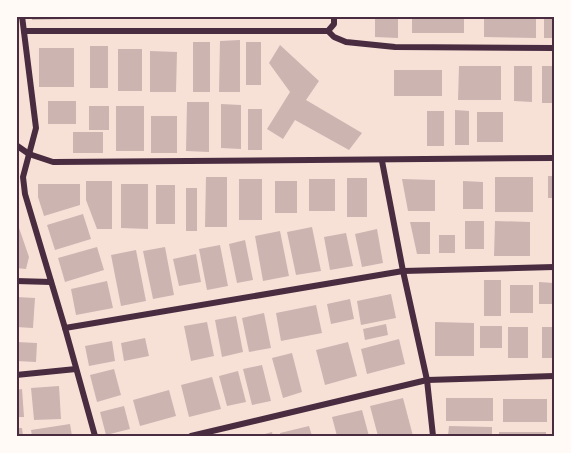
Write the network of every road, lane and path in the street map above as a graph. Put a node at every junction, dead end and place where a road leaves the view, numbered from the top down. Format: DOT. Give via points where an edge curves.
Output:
graph roads {
  1 [pos="22,16"];
  2 [pos="334,16"];
  3 [pos="328,30"];
  4 [pos="24,31"];
  5 [pos="555,48"];
  6 [pos="16,145"];
  7 [pos="29,154"];
  8 [pos="555,158"];
  9 [pos="382,161"];
  10 [pos="555,267"];
  11 [pos="403,271"];
  12 [pos="16,281"];
  13 [pos="51,282"];
  14 [pos="65,328"];
  15 [pos="76,369"];
  16 [pos="16,375"];
  17 [pos="555,376"];
  18 [pos="427,380"];
  19 [pos="95,436"];
  20 [pos="191,436"];
  21 [pos="433,436"];
  1 -- 4 [label="street"];
  2 -- 3 [label="street" via="334,24"];
  3 -- 4 [label="street"];
  3 -- 5 [label="street" via="334,38 345,42 394,47"];
  4 -- 7 [label="street" via="36,128"];
  6 -- 7 [label="street"];
  7 -- 9 [label="street" via="53,162"];
  7 -- 13 [label="street" via="23,177 25,194"];
  8 -- 9 [label="street"];
  9 -- 11 [label="street"];
  10 -- 11 [label="street"];
  11 -- 14 [label="street"];
  11 -- 18 [label="street"];
  12 -- 13 [label="street"];
  13 -- 14 [label="street"];
  14 -- 15 [label="street"];
  15 -- 16 [label="street"];
  15 -- 19 [label="street"];
  17 -- 18 [label="street"];
  18 -- 20 [label="street"];
  18 -- 21 [label="street"];
}
